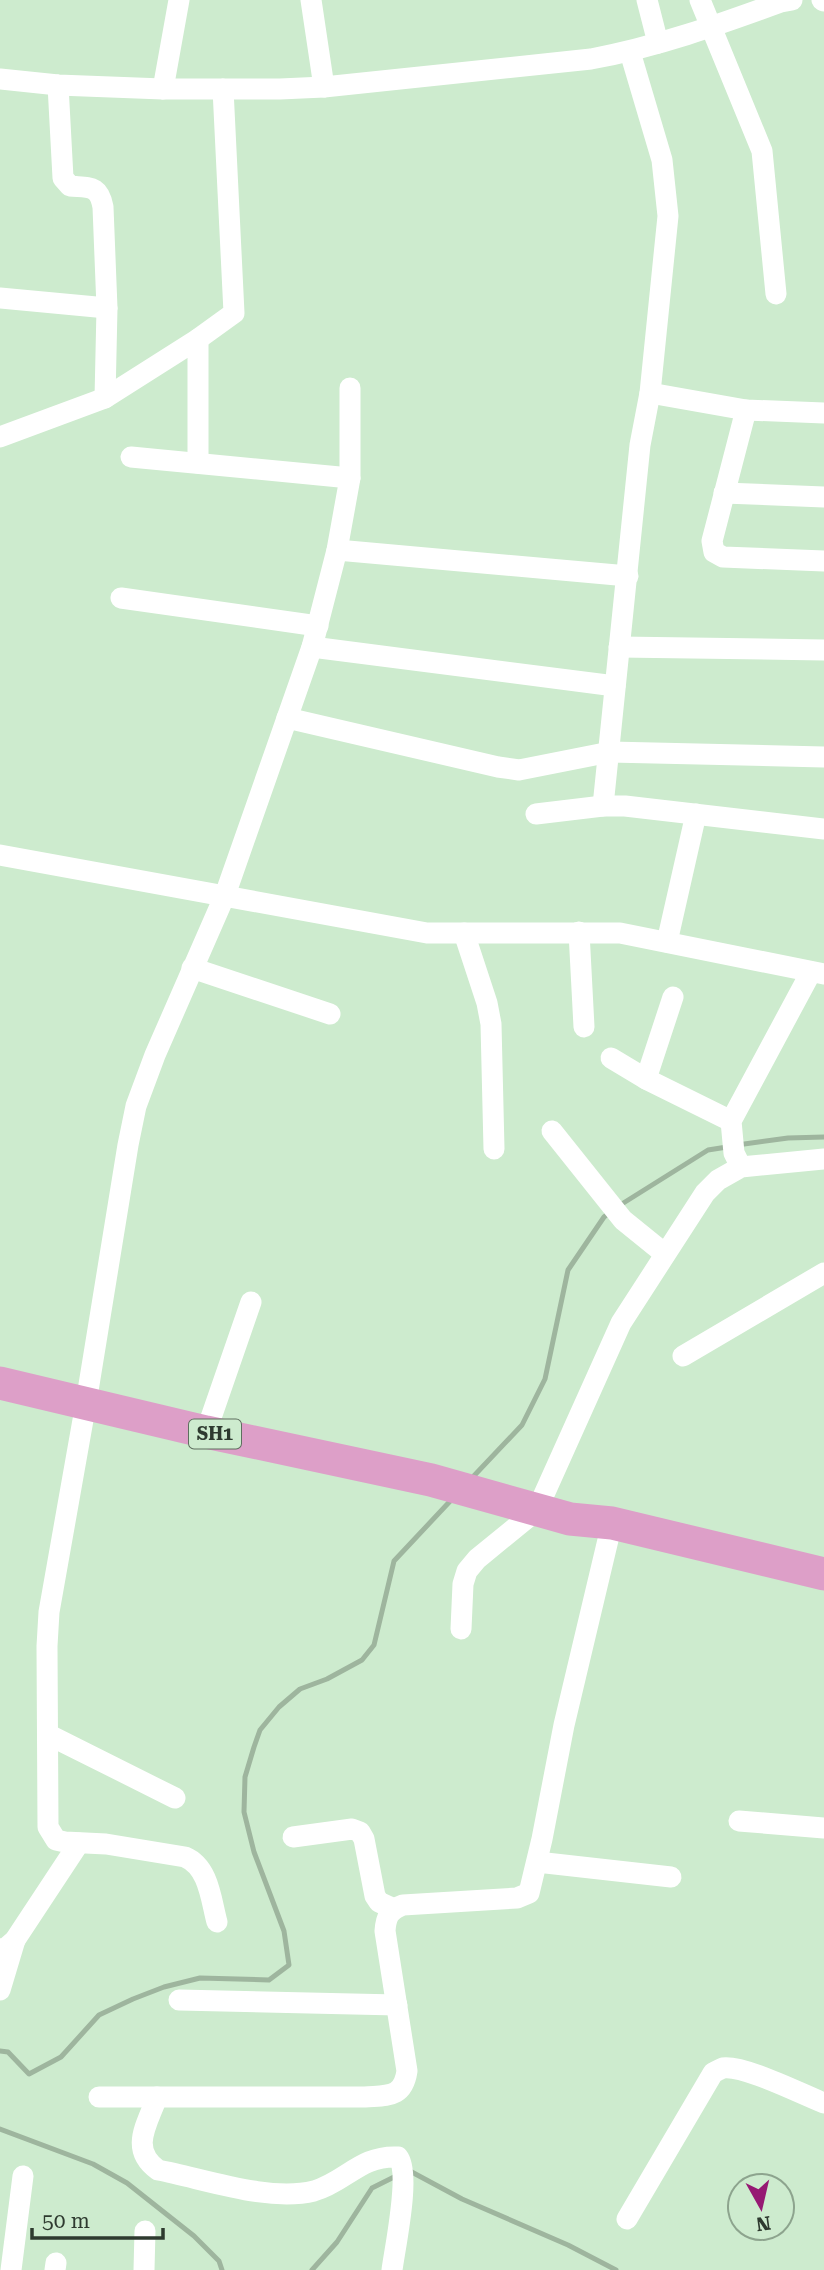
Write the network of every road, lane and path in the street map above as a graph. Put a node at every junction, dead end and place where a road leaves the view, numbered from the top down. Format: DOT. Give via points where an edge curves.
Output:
graph roads {
  1 [pos="179,0"];
  2 [pos="311,0"];
  3 [pos="647,0"];
  4 [pos="700,0"];
  5 [pos="792,0"];
  6 [pos="712,27"];
  7 [pos="658,43"];
  8 [pos="630,52"];
  9 [pos="0,79"];
  10 [pos="58,85"];
  11 [pos="324,87"];
  12 [pos="163,89"];
  13 [pos="223,89"];
  14 [pos="776,294"];
  15 [pos="0,298"];
  16 [pos="107,308"];
  17 [pos="198,339"];
  18 [pos="350,388"];
  19 [pos="650,393"];
  20 [pos="106,398"];
  21 [pos="746,410"];
  22 [pos="824,413"];
  23 [pos="0,437"];
  24 [pos="131,457"];
  25 [pos="198,463"];
  26 [pos="351,478"];
  27 [pos="724,493"];
  28 [pos="824,497"];
  29 [pos="337,550"];
  30 [pos="824,561"];
  31 [pos="628,576"];
  32 [pos="121,598"];
  33 [pos="318,626"];
  34 [pos="619,647"];
  35 [pos="312,648"];
  36 [pos="824,650"];
  37 [pos="615,686"];
  38 [pos="287,718"];
  39 [pos="610,752"];
  40 [pos="824,757"];
  41 [pos="603,806"];
  42 [pos="536,814"];
  43 [pos="696,814"];
  44 [pos="824,829"];
  45 [pos="0,855"];
  46 [pos="225,895"];
  47 [pos="579,932"];
  48 [pos="464,933"];
  49 [pos="667,942"];
  50 [pos="192,968"];
  51 [pos="817,973"];
  52 [pos="673,997"];
  53 [pos="330,1014"];
  54 [pos="584,1027"];
  55 [pos="611,1058"];
  56 [pos="646,1079"];
  57 [pos="730,1126"];
  58 [pos="552,1131"];
  59 [pos="494,1149"];
  60 [pos="738,1160"];
  61 [pos="823,1162"];
  62 [pos="665,1254"];
  63 [pos="824,1273"];
  64 [pos="251,1302"];
  65 [pos="683,1356"];
  66 [pos="0,1382"];
  67 [pos="86,1403"];
  68 [pos="206,1432"];
  69 [pos="537,1510"];
  70 [pos="610,1531"];
  71 [pos="824,1574"];
  72 [pos="824,1592"];
  73 [pos="461,1629"];
  74 [pos="48,1735"];
  75 [pos="176,1798"];
  76 [pos="739,1821"];
  77 [pos="824,1828"];
  78 [pos="293,1837"];
  79 [pos="79,1843"];
  80 [pos="537,1862"];
  81 [pos="671,1877"];
  82 [pos="394,1909"];
  83 [pos="217,1922"];
  84 [pos="7,1944"];
  85 [pos="0,1990"];
  86 [pos="179,2000"];
  87 [pos="397,2005"];
  88 [pos="99,2097"];
  89 [pos="157,2097"];
  90 [pos="824,2103"];
  91 [pos="23,2176"];
  92 [pos="627,2218"];
  93 [pos="145,2231"];
  94 [pos="10,2270"];
  95 [pos="144,2270"];
  96 [pos="392,2270"];
  1 -- 12 [label="street"];
  2 -- 11 [label="street"];
  3 -- 7 [label="street"];
  4 -- 6 [label="street"];
  5 -- 6 [label="street"];
  6 -- 7 [label="street"];
  6 -- 14 [label="street" via="762,151"];
  7 -- 8 [label="street"];
  8 -- 11 [label="street"];
  8 -- 19 [label="street" via="662,160 668,216"];
  9 -- 10 [label="street"];
  10 -- 12 [label="street"];
  10 -- 16 [label="street" via="63,178 70,186 94,189 101,195"];
  11 -- 13 [label="street"];
  12 -- 13 [label="street"];
  13 -- 17 [label="street" via="234,313"];
  15 -- 16 [label="street"];
  16 -- 20 [label="street"];
  17 -- 20 [label="street"];
  17 -- 25 [label="street"];
  18 -- 26 [label="street"];
  19 -- 21 [label="street"];
  19 -- 31 [label="street" via="640,445"];
  20 -- 23 [label="street"];
  21 -- 22 [label="street"];
  21 -- 27 [label="street"];
  24 -- 25 [label="street"];
  25 -- 26 [label="street"];
  26 -- 29 [label="street"];
  27 -- 28 [label="street"];
  27 -- 30 [label="street" via="713,552 723,557"];
  29 -- 31 [label="street"];
  29 -- 33 [label="street"];
  31 -- 34 [label="street"];
  32 -- 33 [label="street"];
  33 -- 35 [label="street"];
  34 -- 36 [label="street"];
  34 -- 37 [label="street"];
  35 -- 37 [label="street"];
  35 -- 38 [label="street"];
  37 -- 39 [label="street"];
  38 -- 39 [label="street" via="498,767 538,767"];
  38 -- 46 [label="street"];
  39 -- 40 [label="street"];
  39 -- 41 [label="street"];
  41 -- 42 [label="street"];
  41 -- 43 [label="street"];
  43 -- 44 [label="street"];
  43 -- 49 [label="street"];
  45 -- 46 [label="street"];
  46 -- 48 [label="street" via="427,933"];
  46 -- 50 [label="street"];
  47 -- 48 [label="street"];
  47 -- 49 [label="street" via="620,933"];
  47 -- 54 [label="street"];
  48 -- 59 [label="street" via="491,1024"];
  49 -- 51 [label="street"];
  50 -- 53 [label="street"];
  50 -- 67 [label="street" via="136,1106"];
  51 -- 57 [label="street"];
  52 -- 56 [label="street"];
  55 -- 56 [label="street"];
  56 -- 57 [label="street"];
  57 -- 60 [label="street"];
  58 -- 62 [label="street" via="617,1212"];
  60 -- 61 [label="street"];
  60 -- 62 [label="street" via="705,1193"];
  62 -- 69 [label="street" via="621,1323"];
  63 -- 65 [label="street"];
  64 -- 68 [label="street"];
  66 -- 67 [label="main road, SH1"];
  67 -- 68 [label="main road, SH1"];
  67 -- 74 [label="street" via="49,1612"];
  68 -- 69 [label="main road, SH1" via="431,1480"];
  69 -- 70 [label="main road"];
  69 -- 73 [label="street" via="467,1571"];
  70 -- 71 [label="main road"];
  70 -- 72 [label="main road"];
  70 -- 80 [label="street"];
  74 -- 75 [label="street"];
  74 -- 79 [label="street" via="48,1827 56,1840"];
  76 -- 77 [label="street"];
  78 -- 82 [label="street" via="352,1829 359,1832 375,1896"];
  79 -- 83 [label="street" via="194,1861 203,1872"];
  79 -- 84 [label="street"];
  80 -- 81 [label="street"];
  80 -- 82 [label="street" via="528,1893 517,1898"];
  82 -- 87 [label="street" via="386,1918 385,1931"];
  84 -- 85 [label="street"];
  86 -- 87 [label="street"];
  87 -- 89 [label="street" via="407,2071 398,2092"];
  88 -- 89 [label="street"];
  89 -- 96 [label="street" via="141,2144 145,2158 158,2170 278,2195 317,2190 374,2158 398,2157 403,2164 402,2194"];
  90 -- 92 [label="street" via="765,2079 721,2068 713,2073"];
  91 -- 94 [label="street"];
  93 -- 95 [label="street"];
}
